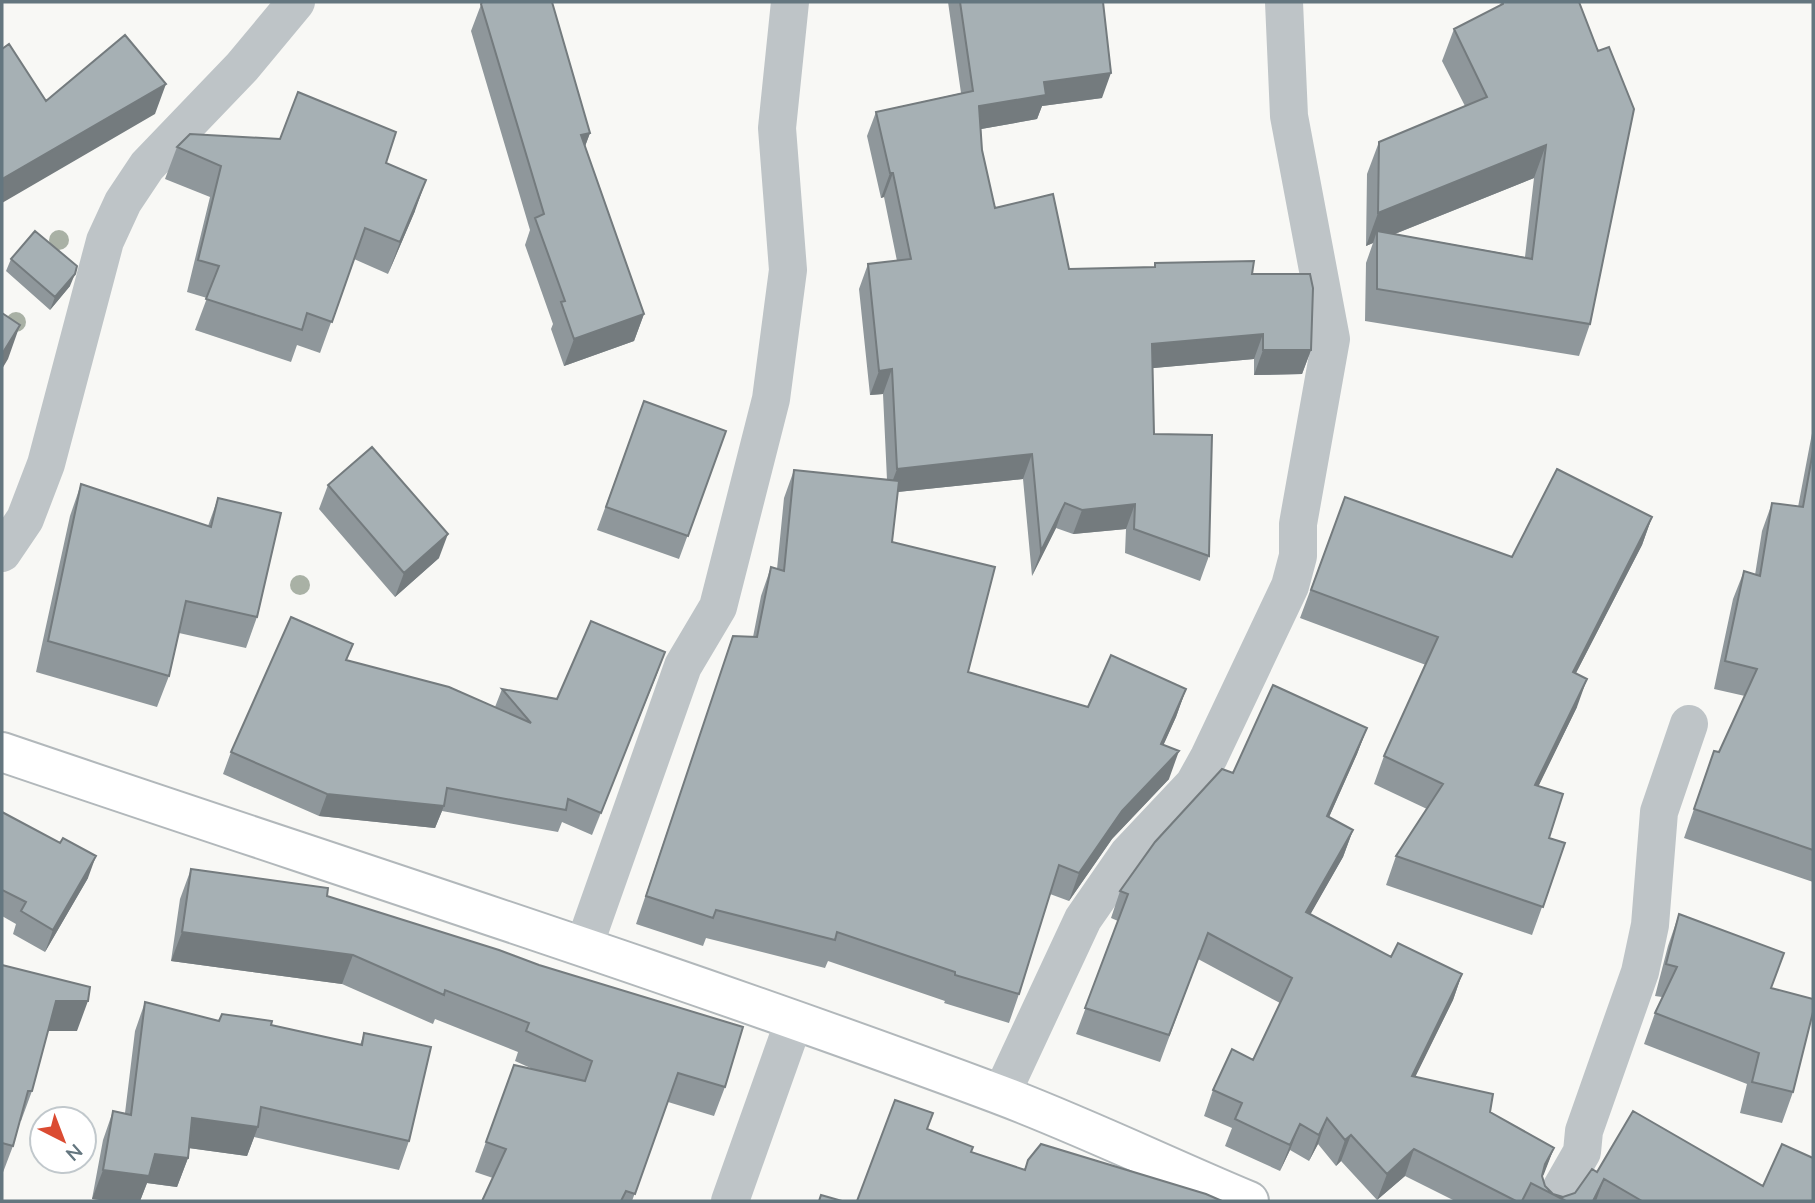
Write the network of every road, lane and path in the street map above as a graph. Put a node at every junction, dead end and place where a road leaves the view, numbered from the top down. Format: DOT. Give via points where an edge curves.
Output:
graph roads {
  1 [pos="296,2"];
  2 [pos="790,2"];
  3 [pos="1284,2"];
  4 [pos="2,553"];
  5 [pos="1689,724"];
  6 [pos="2,751"];
  7 [pos="584,946"];
  8 [pos="794,1021"];
  9 [pos="1001,1095"];
  10 [pos="730,1201"];
  11 [pos="1249,1201"];
  12 [pos="1554,1201"];
  1 -- 4 [label="street" via="147,166 123,201 105,241 46,464 25,519"];
  2 -- 7 [label="street" via="777,128 788,270 771,399 718,607 683,666"];
  3 -- 9 [label="street" via="1289,116 1331,339 1298,524 1298,556 1284,598 1209,757 1194,784 1128,854 1083,919"];
  5 -- 12 [label="street" via="1659,812 1650,925 1640,972 1584,1131 1582,1152"];
  6 -- 7 [label="main road"];
  7 -- 8 [label="main road"];
  8 -- 9 [label="main road"];
  8 -- 10 [label="street"];
  9 -- 11 [label="main road"];
}
